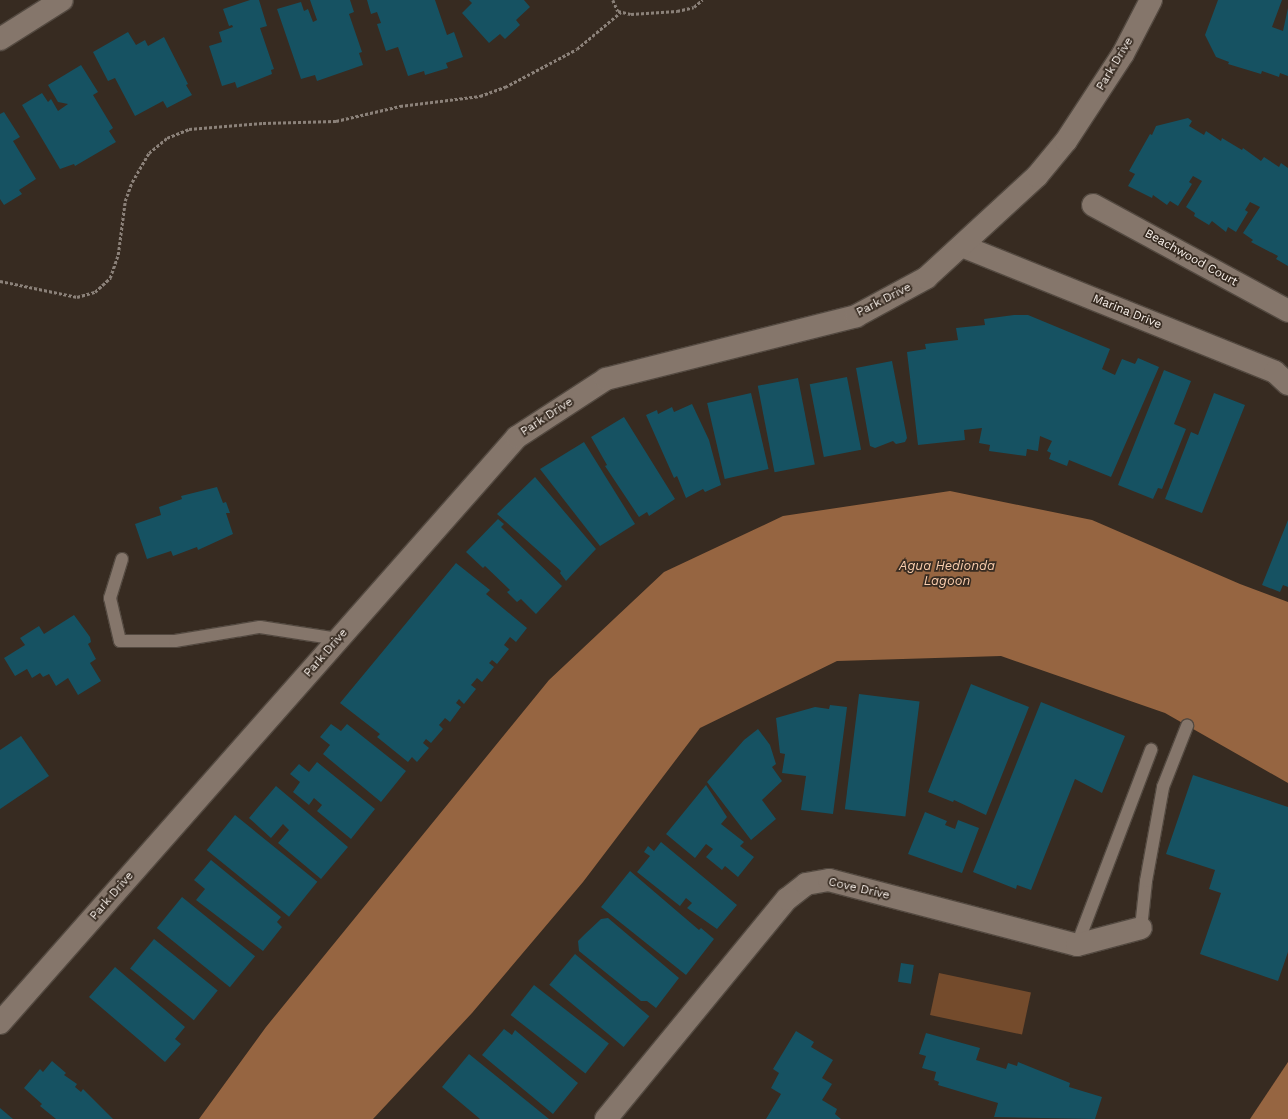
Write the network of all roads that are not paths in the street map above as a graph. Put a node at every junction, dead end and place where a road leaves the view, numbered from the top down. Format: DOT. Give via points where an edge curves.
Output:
graph roads {
  1 [pos="62,0"];
  2 [pos="1151,0"];
  3 [pos="0,38"];
  4 [pos="1093,205"];
  5 [pos="962,246"];
  6 [pos="1288,311"];
  7 [pos="1288,384"];
  8 [pos="122,559"];
  9 [pos="338,639"];
  10 [pos="1187,726"];
  11 [pos="1151,750"];
  12 [pos="1141,928"];
  13 [pos="1077,945"];
  14 [pos="0,1023"];
  15 [pos="606,1119"];
  1 -- 3 [label="street"];
  2 -- 5 [label="street, Park Drive" via="1123,54 1066,141 1037,176"];
  4 -- 6 [label="street, Beachwood Court"];
  5 -- 7 [label="street, Marina Drive" via="1275,372"];
  5 -- 9 [label="street, Park Drive" via="926,278 856,316 606,379 517,437"];
  8 -- 9 [label="lane" via="110,598 120,641 175,640 260,627"];
  9 -- 14 [label="street, Park Drive"];
  10 -- 12 [label="lane" via="1163,787 1146,881"];
  11 -- 13 [label="lane"];
  12 -- 13 [label="street, Cove Drive"];
  13 -- 15 [label="street, Cove Drive" via="829,880 806,884 787,899"];
}
